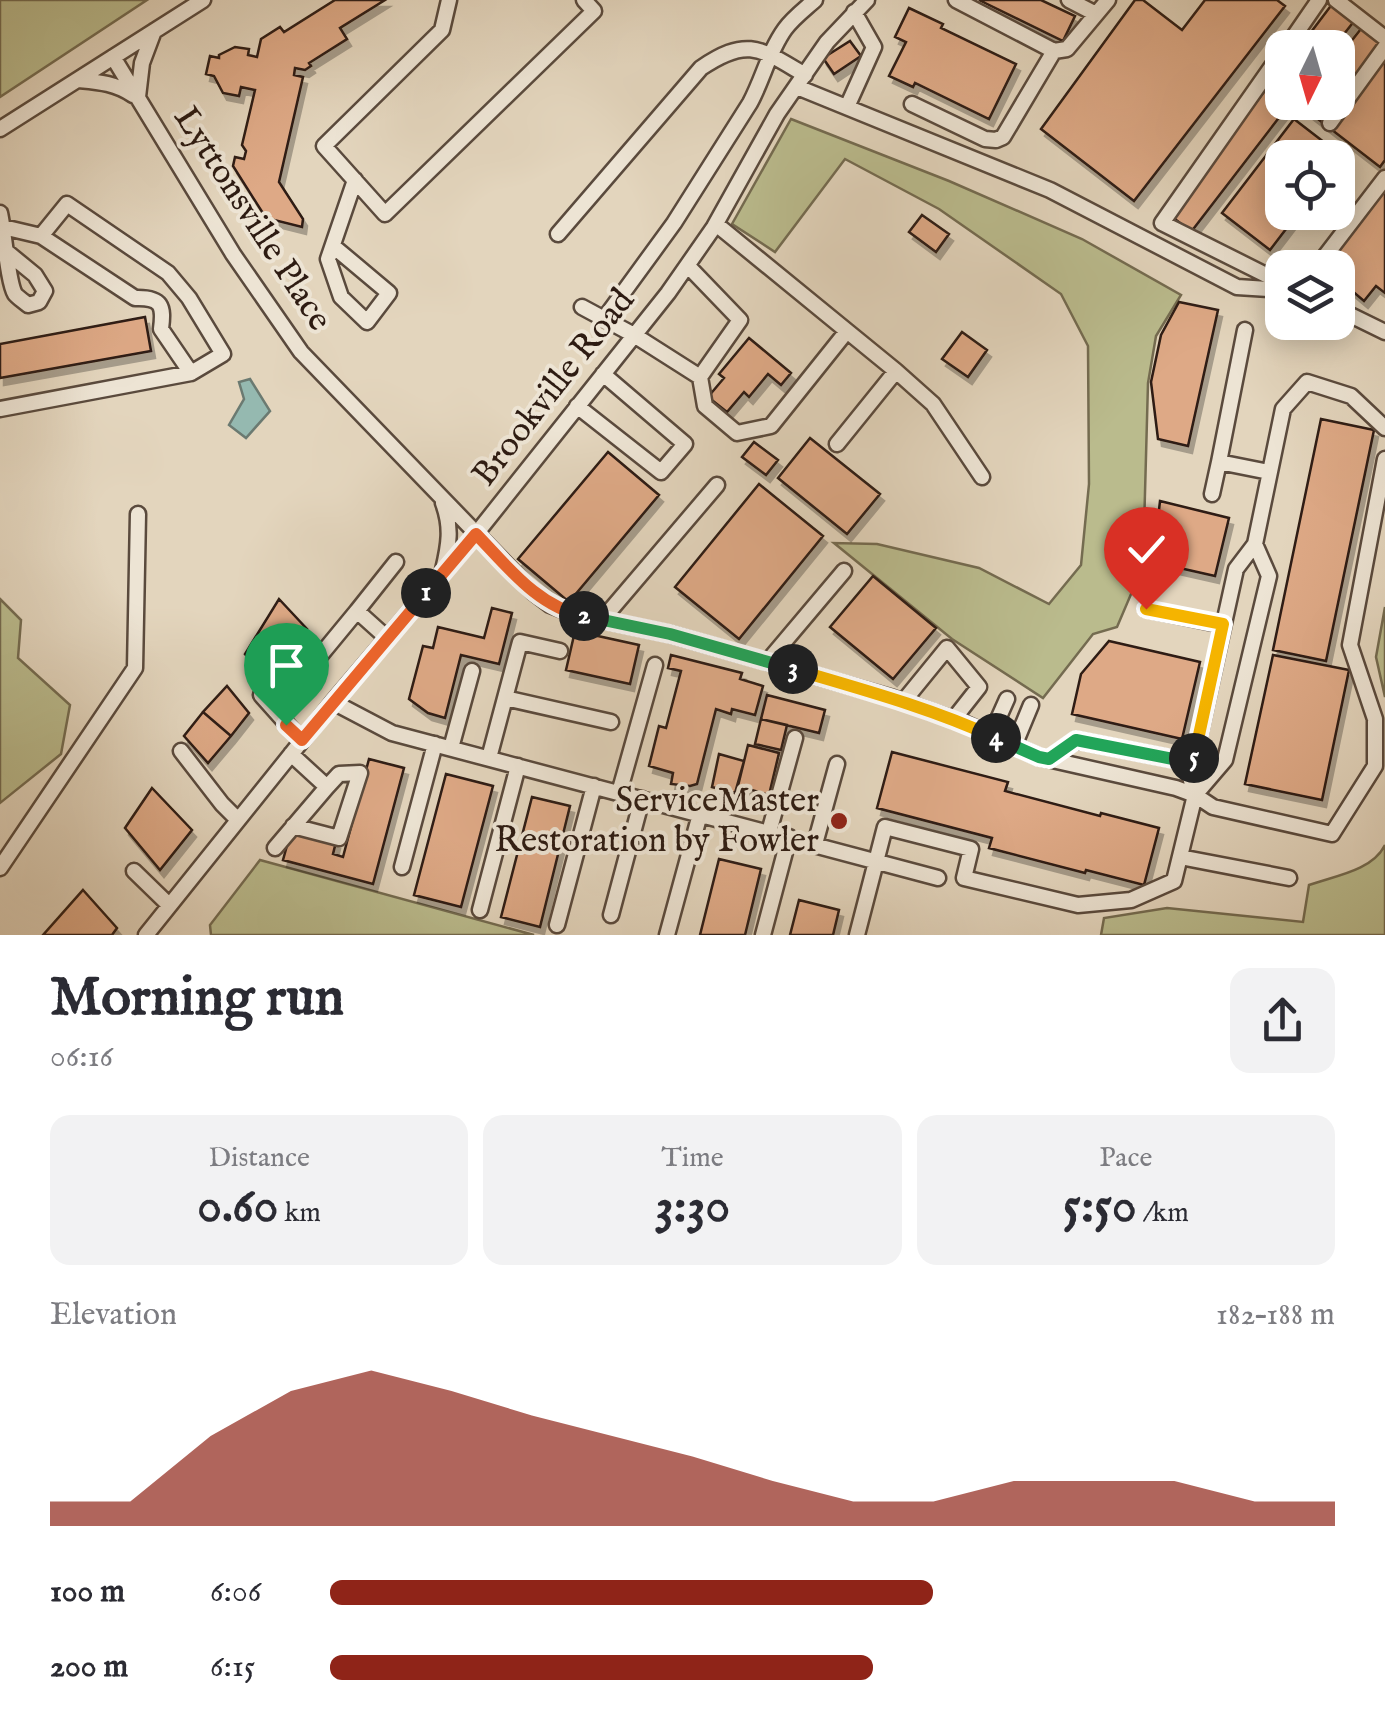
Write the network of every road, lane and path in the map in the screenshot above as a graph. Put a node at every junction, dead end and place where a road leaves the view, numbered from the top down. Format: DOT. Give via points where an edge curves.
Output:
graph roads {
  1 [pos="204,0"];
  2 [pos="448,0"];
  3 [pos="584,0"];
  4 [pos="815,0"];
  5 [pos="867,0"];
  6 [pos="956,0"];
  7 [pos="1069,0"];
  8 [pos="1108,0"];
  9 [pos="1319,0"];
  10 [pos="1336,0"];
  11 [pos="854,12"];
  12 [pos="1096,14"];
  13 [pos="1298,30"];
  14 [pos="154,31"];
  15 [pos="1385,38"];
  16 [pos="1385,47"];
  17 [pos="1054,51"];
  18 [pos="770,54"];
  19 [pos="113,57"];
  20 [pos="1265,77"];
  21 [pos="77,80"];
  22 [pos="801,81"];
  23 [pos="138,98"];
  24 [pos="912,104"];
  25 [pos="847,107"];
  26 [pos="1330,122"];
  27 [pos="0,129"];
  28 [pos="1385,178"];
  29 [pos="355,180"];
  30 [pos="2,220"];
  31 [pos="716,224"];
  32 [pos="558,234"];
  33 [pos="41,236"];
  34 [pos="333,246"];
  35 [pos="1330,250"];
  36 [pos="6,252"];
  37 [pos="688,266"];
  38 [pos="1265,277"];
  39 [pos="1265,286"];
  40 [pos="582,307"];
  41 [pos="1355,318"];
  42 [pos="604,319"];
  43 [pos="1245,330"];
  44 [pos="847,331"];
  45 [pos="1385,332"];
  46 [pos="634,335"];
  47 [pos="896,371"];
  48 [pos="191,373"];
  49 [pos="603,374"];
  50 [pos="700,377"];
  51 [pos="576,406"];
  52 [pos="0,409"];
  53 [pos="1385,428"];
  54 [pos="837,444"];
  55 [pos="1385,459"];
  56 [pos="1219,462"];
  57 [pos="1269,472"];
  58 [pos="982,476"];
  59 [pos="717,485"];
  60 [pos="1212,494"];
  61 [pos="441,498"];
  62 [pos="138,514"];
  63 [pos="476,534"];
  64 [pos="1255,544"];
  65 [pos="396,562"];
  66 [pos="844,572"];
  67 [pos="442,574"];
  68 [pos="1146,609"];
  69 [pos="357,611"];
  70 [pos="602,620"];
  71 [pos="1223,624"];
  72 [pos="388,638"];
  73 [pos="560,651"];
  74 [pos="768,662"];
  75 [pos="655,665"];
  76 [pos="472,672"];
  77 [pos="291,691"];
  78 [pos="260,695"];
  79 [pos="505,698"];
  80 [pos="1007,699"];
  81 [pos="333,702"];
  82 [pos="902,702"];
  83 [pos="1031,705"];
  84 [pos="953,720"];
  85 [pos="610,722"];
  86 [pos="991,735"];
  87 [pos="795,738"];
  88 [pos="302,740"];
  89 [pos="435,744"];
  90 [pos="1014,746"];
  91 [pos="451,748"];
  92 [pos="181,750"];
  93 [pos="291,754"];
  94 [pos="489,758"];
  95 [pos="1049,759"];
  96 [pos="1193,763"];
  97 [pos="837,764"];
  98 [pos="518,766"];
  99 [pos="327,786"];
  100 [pos="594,786"];
  101 [pos="619,793"];
  102 [pos="1195,795"];
  103 [pos="642,798"];
  104 [pos="700,814"];
  105 [pos="238,820"];
  106 [pos="293,826"];
  107 [pos="769,832"];
  108 [pos="790,837"];
  109 [pos="815,844"];
  110 [pos="274,848"];
  111 [pos="1180,856"];
  112 [pos="875,860"];
  113 [pos="402,867"];
  114 [pos="0,868"];
  115 [pos="134,870"];
  116 [pos="938,878"];
  117 [pos="1289,878"];
  118 [pos="169,905"];
  119 [pos="480,910"];
  120 [pos="610,915"];
  121 [pos="557,925"];
  122 [pos="146,935"];
  123 [pos="667,935"];
  124 [pos="763,935"];
  125 [pos="857,935"];
  1 -- 14 [label="street"];
  2 -- 29 [label="street" via="442,30 324,146"];
  3 -- 29 [label="street" via="594,11 384,214"];
  4 -- 18 [label="street"];
  5 -- 11 [label="street, Brookville Road"];
  6 -- 17 [label="street"];
  7 -- 12 [label="street"];
  8 -- 12 [label="street"];
  9 -- 13 [label="street"];
  10 -- 15 [label="street"];
  11 -- 22 [label="street, Brookville Road"];
  11 -- 25 [label="street" via="874,47"];
  12 -- 17 [label="street" via="1067,49"];
  14 -- 19 [label="street"];
  14 -- 23 [label="street"];
  16 -- 26 [label="street"];
  17 -- 24 [label="street" via="996,140"];
  18 -- 22 [label="street"];
  18 -- 32 [label="street" via="749,48 726,52 702,68"];
  18 -- 42 [label="street" via="750,103"];
  19 -- 21 [label="street"];
  19 -- 23 [label="street, Lyttonsville Place"];
  20 -- 38 [label="street" via="1162,223"];
  21 -- 23 [label="street" via="121,87"];
  21 -- 27 [label="street"];
  22 -- 25 [label="street"];
  22 -- 31 [label="street, Brookville Road"];
  23 -- 61 [label="street, Lyttonsville Place" via="288,336"];
  25 -- 39 [label="street" via="1050,190 1237,287"];
  28 -- 35 [label="street"];
  29 -- 34 [label="street"];
  30 -- 33 [label="street"];
  30 -- 36 [label="street"];
  31 -- 37 [label="street, Brookville Road"];
  31 -- 44 [label="street"];
  33 -- 48 [label="street" via="135,298 158,303 161,330"];
  33 -- 48 [label="street" via="68,204 168,273 223,354"];
  34 -- 34 [label="street" via="328,259 340,297 367,322 389,293"];
  37 -- 46 [label="street, Brookville Road"];
  37 -- 50 [label="street" via="740,320"];
  40 -- 42 [label="street"];
  41 -- 45 [label="street"];
  42 -- 46 [label="street"];
  43 -- 56 [label="street"];
  44 -- 47 [label="street"];
  44 -- 50 [label="street" via="770,426 738,433 705,406"];
  46 -- 49 [label="street, Brookville Road"];
  46 -- 50 [label="street"];
  47 -- 54 [label="street"];
  47 -- 58 [label="street" via="933,404"];
  48 -- 52 [label="street"];
  49 -- 51 [label="street, Brookville Road"];
  49 -- 51 [label="street" via="685,444 661,472"];
  51 -- 63 [label="street, Brookville Road"];
  53 -- 57 [label="street" via="1351,396 1306,382 1283,409"];
  55 -- 102 [label="street, Lyttonsville Place" via="1350,646 1375,719 1374,766 1332,834 1214,807"];
  56 -- 57 [label="street"];
  56 -- 60 [label="street"];
  57 -- 64 [label="street"];
  59 -- 70 [label="street"];
  61 -- 63 [label="street, Lyttonsville Place"];
  61 -- 67 [label="street" via="450,532"];
  62 -- 114 [label="street" via="134,668"];
  63 -- 67 [label="street, Brookville Road"];
  63 -- 70 [label="street, Lyttonsville Place" via="550,605"];
  64 -- 71 [label="street" via="1236,569"];
  64 -- 102 [label="street" via="1269,576 1225,760"];
  65 -- 69 [label="street"];
  66 -- 74 [label="street"];
  67 -- 72 [label="street, Brookville Road"];
  68 -- 71 [label="street"];
  69 -- 72 [label="street"];
  69 -- 77 [label="street"];
  70 -- 74 [label="street, Lyttonsville Place"];
  71 -- 96 [label="street"];
  72 -- 81 [label="street, Brookville Road"];
  73 -- 79 [label="street" via="520,642"];
  74 -- 82 [label="street, Lyttonsville Place"];
  75 -- 101 [label="street"];
  76 -- 91 [label="street"];
  78 -- 88 [label="street"];
  79 -- 85 [label="street"];
  79 -- 94 [label="street"];
  80 -- 86 [label="street"];
  81 -- 88 [label="street, Brookville Road"];
  81 -- 89 [label="street" via="392,733"];
  82 -- 84 [label="street, Lyttonsville Place"];
  82 -- 84 [label="street" via="947,648 979,687"];
  83 -- 90 [label="street"];
  84 -- 86 [label="street, Lyttonsville Place"];
  86 -- 90 [label="street, Lyttonsville Place"];
  87 -- 107 [label="street"];
  88 -- 93 [label="street, Brookville Road"];
  89 -- 91 [label="street"];
  89 -- 113 [label="street"];
  90 -- 95 [label="street, Lyttonsville Place"];
  91 -- 94 [label="street"];
  92 -- 105 [label="street"];
  93 -- 99 [label="street"];
  93 -- 105 [label="street, Brookville Road"];
  94 -- 98 [label="street"];
  95 -- 96 [label="street" via="1076,740"];
  95 -- 102 [label="street, Lyttonsville Place"];
  96 -- 102 [label="street"];
  97 -- 109 [label="street"];
  98 -- 100 [label="street"];
  98 -- 119 [label="street"];
  99 -- 106 [label="street"];
  99 -- 106 [label="street" via="339,774 360,773 339,838"];
  100 -- 101 [label="street"];
  100 -- 121 [label="street"];
  101 -- 103 [label="street"];
  102 -- 111 [label="street"];
  103 -- 104 [label="street"];
  103 -- 120 [label="street"];
  104 -- 107 [label="street"];
  104 -- 123 [label="street"];
  105 -- 118 [label="street, Brookville Road"];
  106 -- 110 [label="street"];
  107 -- 108 [label="street"];
  108 -- 109 [label="street"];
  108 -- 124 [label="street"];
  109 -- 112 [label="street"];
  111 -- 112 [label="street" via="1174,881 1131,900 1078,905 964,878 971,849 884,827"];
  111 -- 117 [label="street"];
  112 -- 116 [label="street"];
  112 -- 125 [label="street"];
  115 -- 118 [label="street"];
  118 -- 122 [label="street, Brookville Road"];
}
